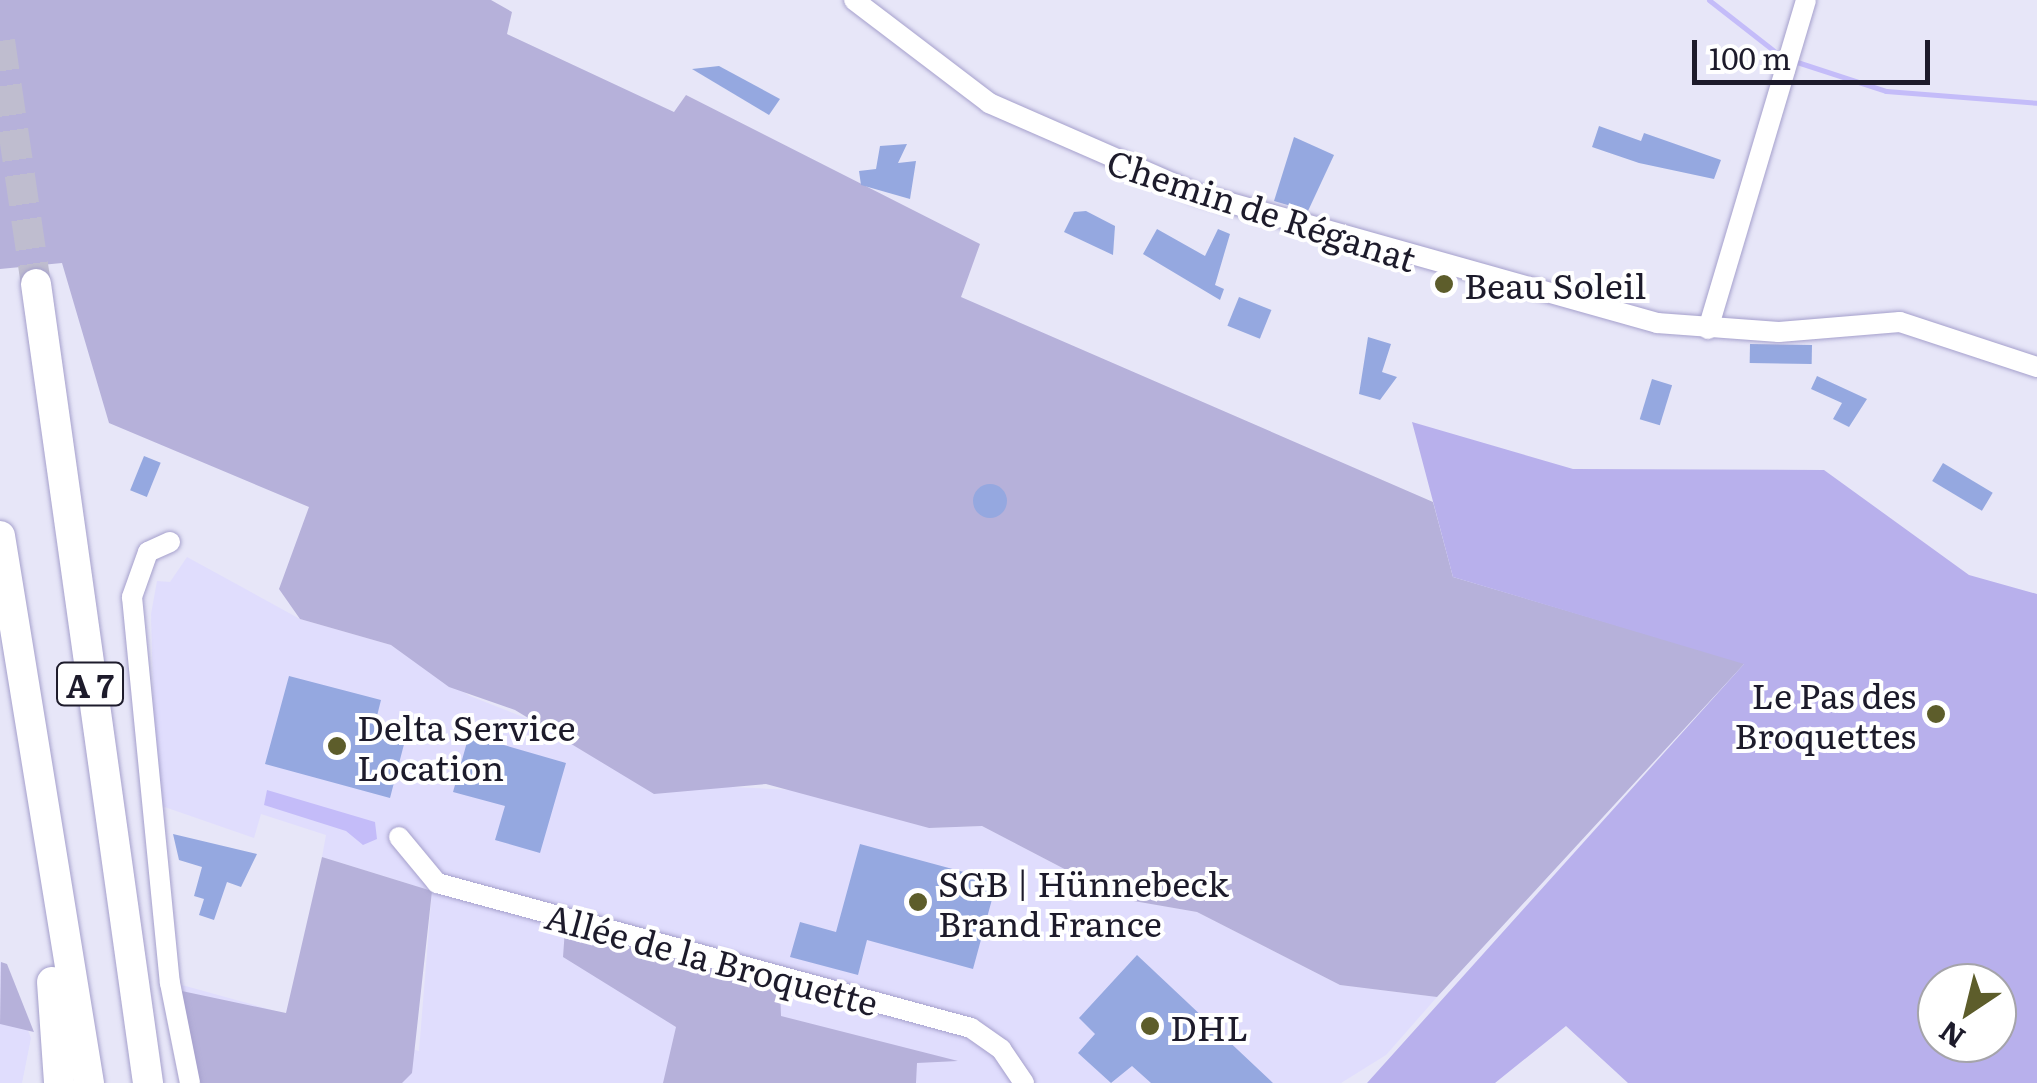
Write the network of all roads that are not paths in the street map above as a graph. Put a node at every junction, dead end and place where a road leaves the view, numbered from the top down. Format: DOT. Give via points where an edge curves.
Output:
graph roads {
  1 [pos="854,0"];
  2 [pos="1806,0"];
  3 [pos="36,284"];
  4 [pos="1708,329"];
  5 [pos="2037,367"];
  6 [pos="0,536"];
  7 [pos="170,542"];
  8 [pos="21,690"];
  9 [pos="400,837"];
  10 [pos="59,1083"];
  11 [pos="89,1083"];
  12 [pos="148,1083"];
  13 [pos="190,1083"];
  14 [pos="1024,1083"];
  1 -- 4 [label="street, Chemin de Réganat" via="989,102 1160,180 1438,266"];
  2 -- 4 [label="street"];
  3 -- 12 [label="highway, A 7"];
  4 -- 5 [label="street, Chemin de Réganat" via="1900,322"];
  6 -- 8 [label="highway, A 7"];
  7 -- 13 [label="street" via="148,552 132,597 170,984"];
  8 -- 10 [label="highway"];
  8 -- 11 [label="highway, A 7"];
  9 -- 14 [label="street, Allée de la Broquette" via="437,883 971,1028 1002,1049"];
}
